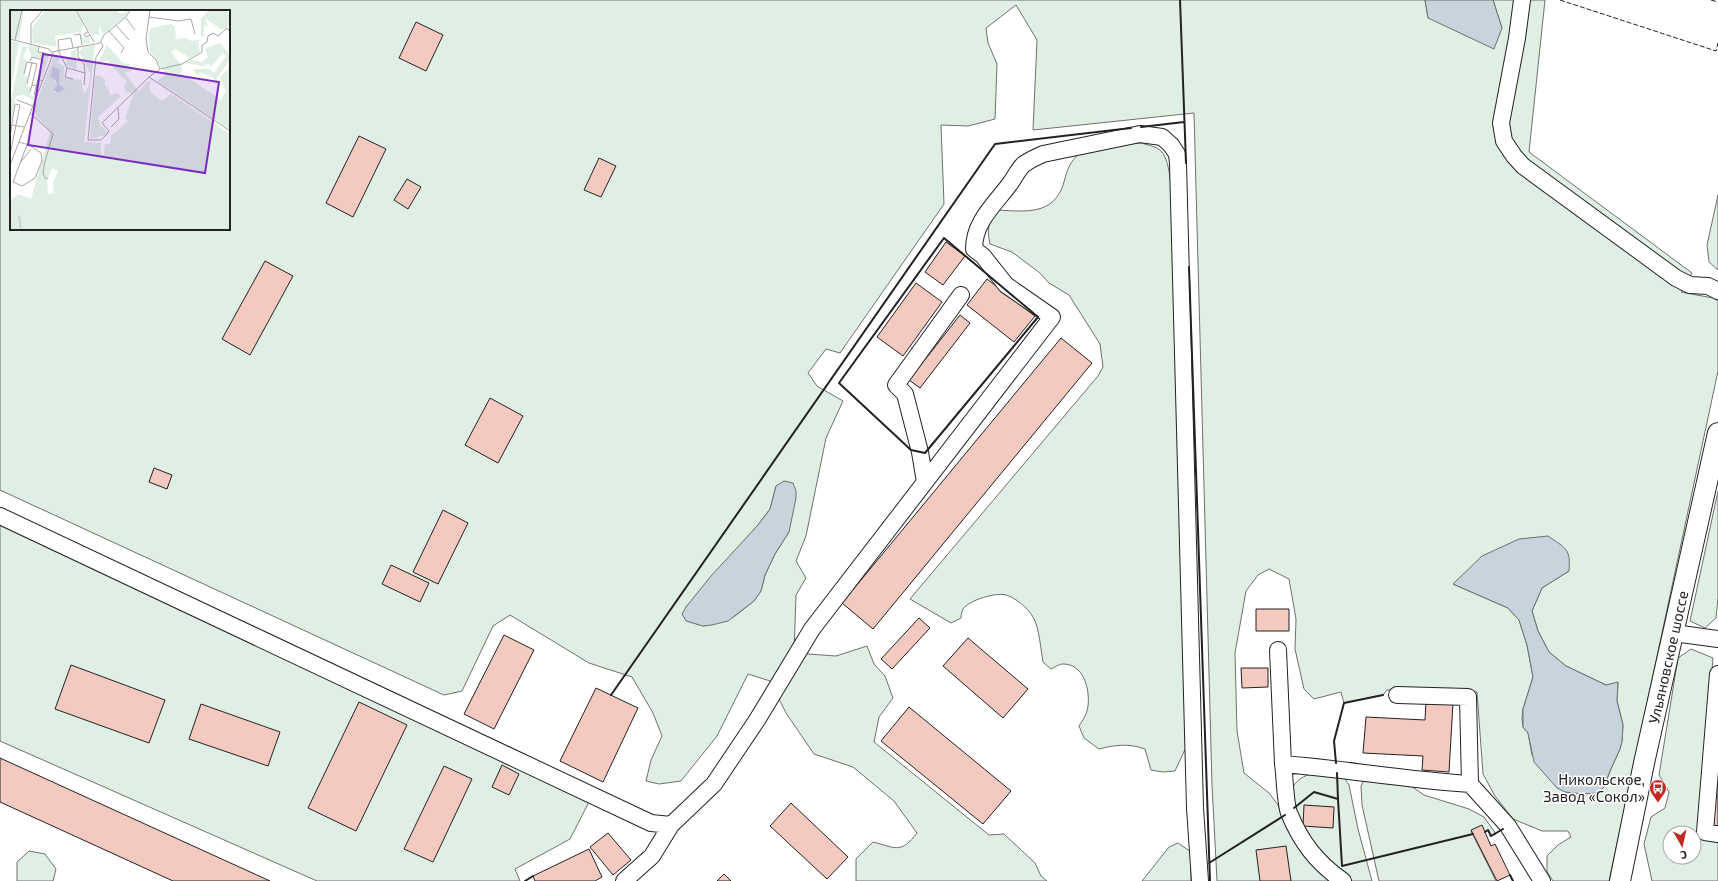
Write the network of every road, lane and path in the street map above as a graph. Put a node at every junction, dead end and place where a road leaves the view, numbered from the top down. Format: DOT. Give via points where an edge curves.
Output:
graph roads {
  1 [pos="1522,0"];
  2 [pos="1718,291"];
  3 [pos="961,295"];
  4 [pos="1718,433"];
  5 [pos="925,482"];
  6 [pos="0,516"];
  7 [pos="1674,633"];
  8 [pos="1718,639"];
  9 [pos="1278,650"];
  10 [pos="1718,674"];
  11 [pos="1397,695"];
  12 [pos="1283,764"];
  13 [pos="1470,784"];
  14 [pos="671,825"];
  15 [pos="1718,834"];
  16 [pos="624,881"];
  17 [pos="1200,881"];
  18 [pos="1342,881"];
  19 [pos="1542,881"];
  20 [pos="1620,881"];
  1 -- 2 [label="lane" via="1501,122 1504,141 1514,156 1523,166 1676,278 1690,285 1708,286"];
  3 -- 5 [label="lane" via="896,385 905,394"];
  4 -- 7 [label="main road, Ульяновское шоссе"];
  5 -- 14 [label="lane" via="812,629 757,720 714,784"];
  5 -- 17 [label="lane" via="1052,317 1006,285 983,256 974,249 974,238 983,218 1022,165 1043,154 1140,134 1162,137 1177,154 1178,164 1195,808"];
  6 -- 14 [label="lane" via="651,823"];
  7 -- 8 [label="lane"];
  7 -- 20 [label="main road, Ульяновское шоссе"];
  9 -- 12 [label="lane"];
  10 -- 15 [label="lane" via="1705,832"];
  11 -- 13 [label="lane" via="1468,697"];
  12 -- 13 [label="lane"];
  12 -- 18 [label="lane" via="1289,812 1309,852"];
  13 -- 19 [label="lane" via="1508,826"];
  14 -- 16 [label="lane" via="652,856"];
}
